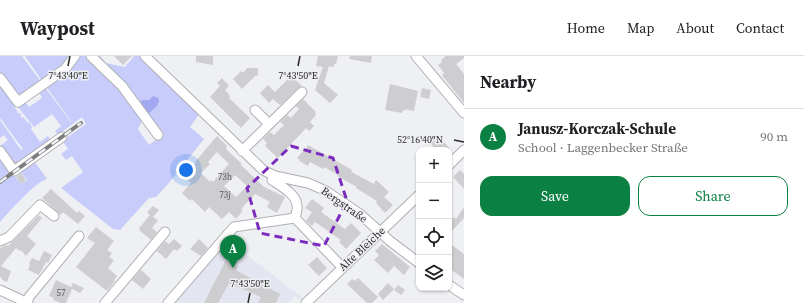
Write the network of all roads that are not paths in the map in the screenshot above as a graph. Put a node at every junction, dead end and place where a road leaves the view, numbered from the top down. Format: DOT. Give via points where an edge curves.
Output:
graph roads {
  1 [pos="75,56"];
  2 [pos="91,56"];
  3 [pos="146,56"];
  4 [pos="416,56"];
  5 [pos="0,78"];
  6 [pos="302,92"];
  7 [pos="255,110"];
  8 [pos="464,113"];
  9 [pos="269,124"];
  10 [pos="158,135"];
  11 [pos="62,137"];
  12 [pos="464,150"];
  13 [pos="0,151"];
  14 [pos="242,151"];
  15 [pos="452,162"];
  16 [pos="272,180"];
  17 [pos="416,198"];
  18 [pos="54,216"];
  19 [pos="295,218"];
  20 [pos="165,232"];
  21 [pos="381,232"];
  22 [pos="78,236"];
  23 [pos="227,236"];
  24 [pos="0,241"];
  25 [pos="236,243"];
  26 [pos="416,261"];
  27 [pos="342,267"];
  28 [pos="452,287"];
  29 [pos="0,290"];
  30 [pos="464,295"];
  31 [pos="27,303"];
  32 [pos="105,303"];
  33 [pos="168,303"];
  34 [pos="306,303"];
  1 -- 5 [label="street" via="64,69 18,102"];
  2 -- 10 [label="street" via="122,86"];
  3 -- 14 [label="street, Bergstraße"];
  4 -- 8 [label="street"];
  6 -- 9 [label="street"];
  7 -- 9 [label="street"];
  9 -- 14 [label="street"];
  11 -- 13 [label="street" via="14,171"];
  12 -- 15 [label="street"];
  14 -- 21 [label="street, Bergstraße" via="263,170 275,176 308,183 326,191"];
  16 -- 19 [label="street" via="297,202"];
  17 -- 21 [label="street, Alte Bleiche"];
  18 -- 24 [label="street" via="40,205 9,237"];
  19 -- 23 [label="street" via="234,227"];
  19 -- 27 [label="street"];
  20 -- 32 [label="street"];
  21 -- 26 [label="street, Bergstraße"];
  21 -- 27 [label="street, Alte Bleiche"];
  22 -- 31 [label="street" via="29,297"];
  23 -- 25 [label="street"];
  23 -- 33 [label="street"];
  27 -- 34 [label="street, Alte Bleiche"];
  28 -- 30 [label="street"];
  29 -- 31 [label="street"];
}
